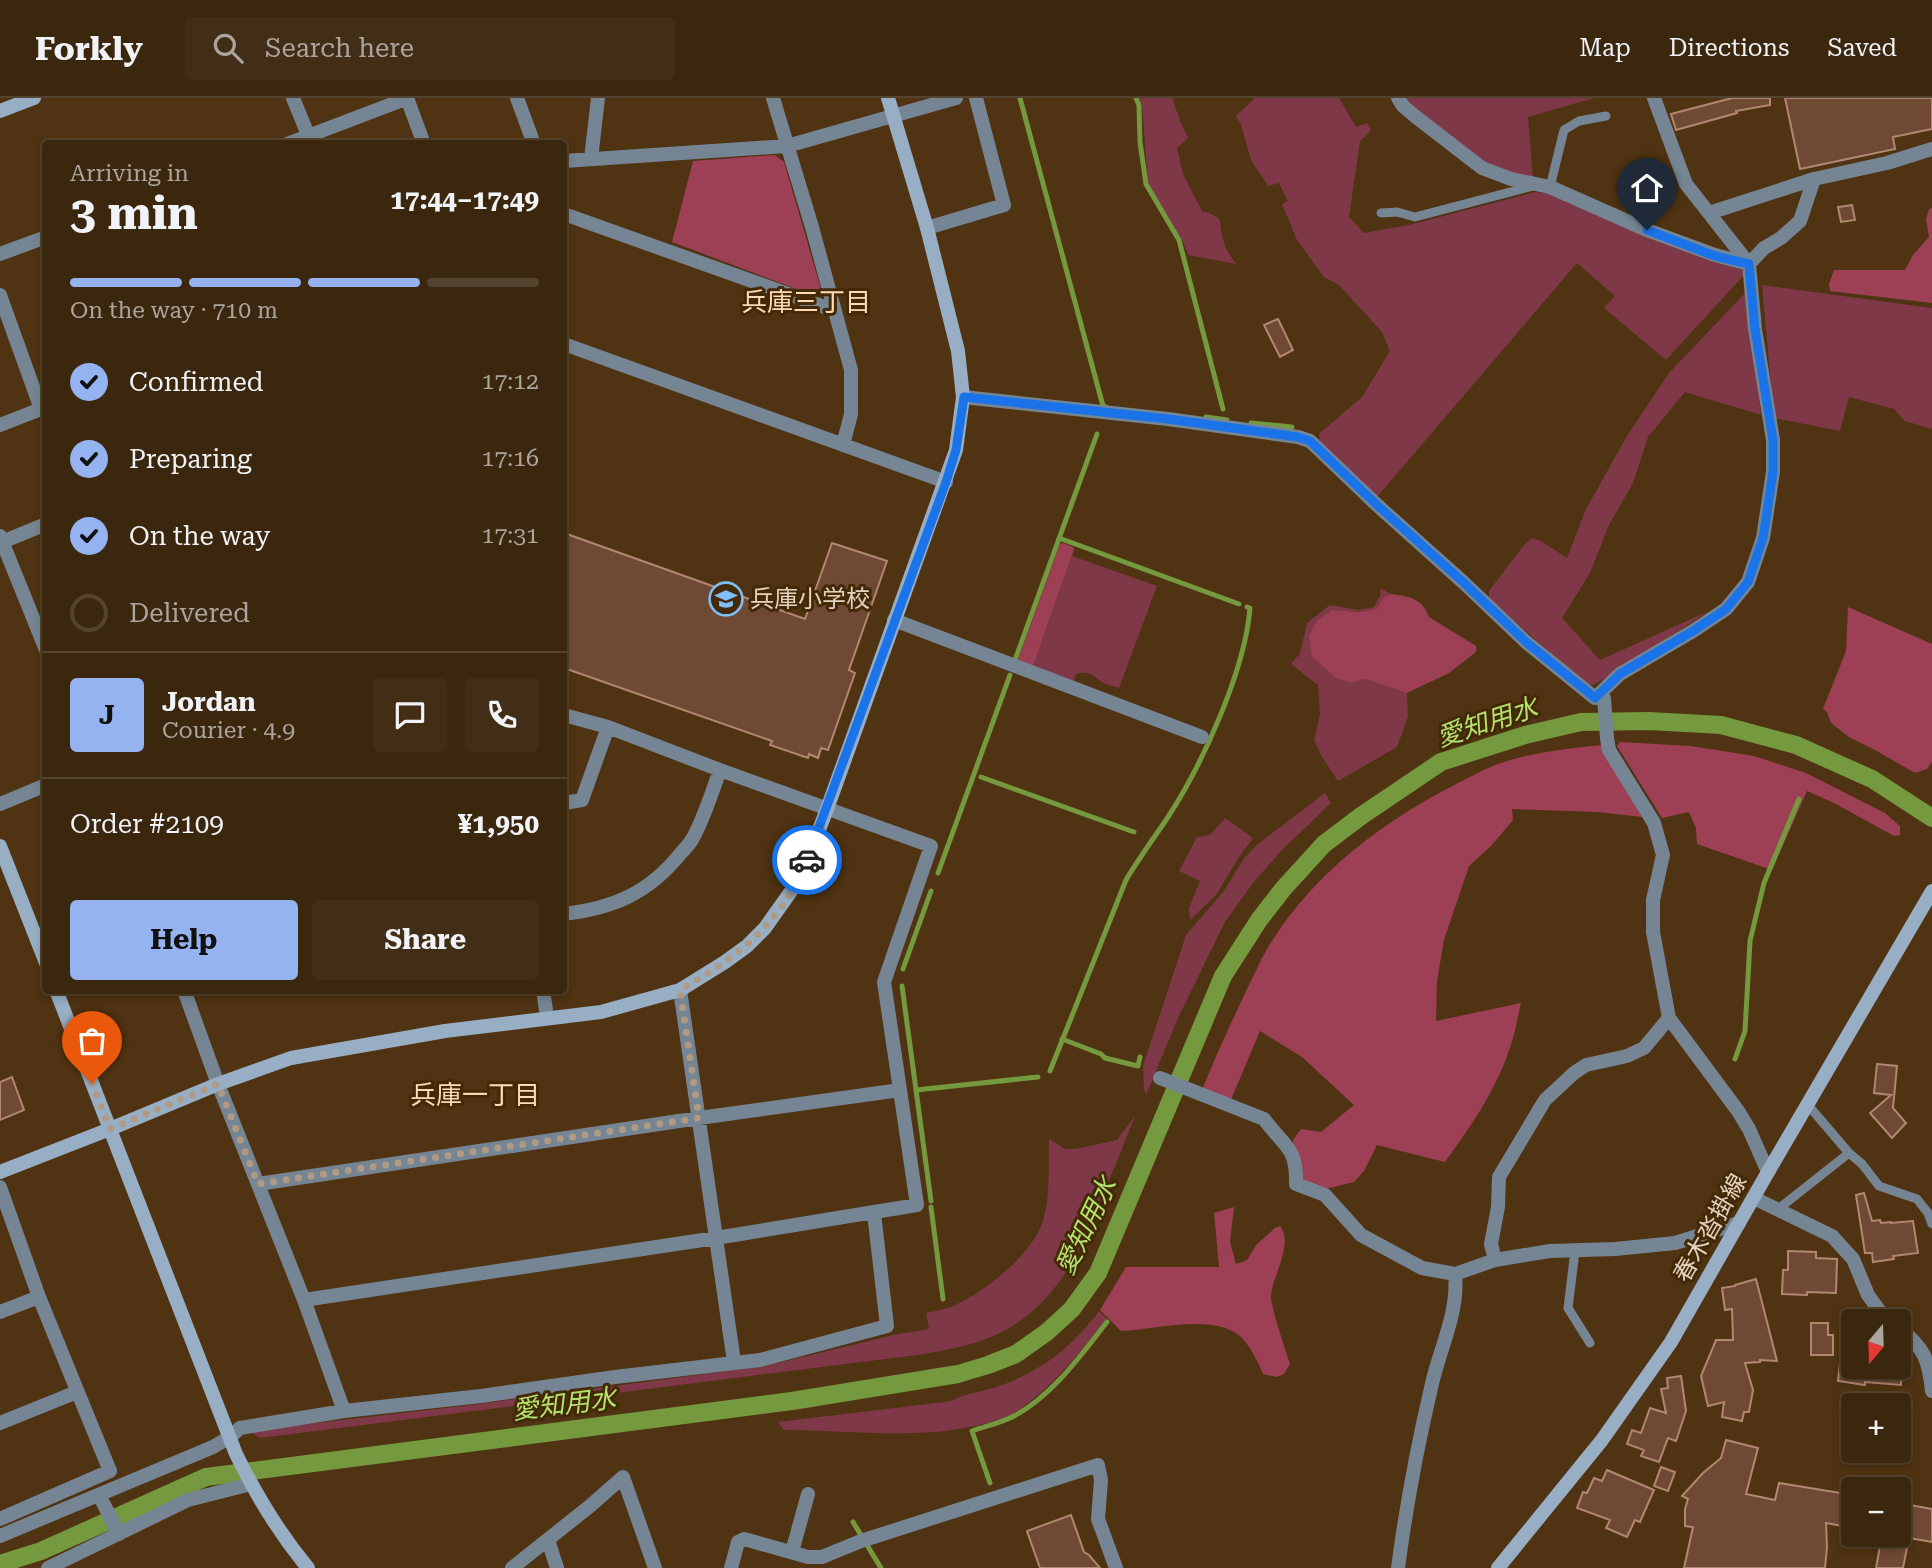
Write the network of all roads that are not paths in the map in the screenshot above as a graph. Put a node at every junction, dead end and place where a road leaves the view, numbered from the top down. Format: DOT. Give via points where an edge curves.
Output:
graph roads {
  1 [pos="34,98"];
  2 [pos="293,98"];
  3 [pos="407,98"];
  4 [pos="517,98"];
  5 [pos="598,98"];
  6 [pos="773,98"];
  7 [pos="888,98"];
  8 [pos="956,98"];
  9 [pos="976,98"];
  10 [pos="1398,98"];
  11 [pos="1654,98"];
  12 [pos="0,111"];
  13 [pos="893,116"];
  14 [pos="1606,116"];
  15 [pos="310,139"];
  16 [pos="423,140"];
  17 [pos="533,140"];
  18 [pos="787,146"];
  19 [pos="1932,149"];
  20 [pos="591,159"];
  21 [pos="567,161"];
  22 [pos="1814,180"];
  23 [pos="1544,186"];
  24 [pos="1381,213"];
  25 [pos="1709,213"];
  26 [pos="567,215"];
  27 [pos="927,228"];
  28 [pos="42,238"];
  29 [pos="0,254"];
  30 [pos="1749,264"];
  31 [pos="0,295"];
  32 [pos="834,310"];
  33 [pos="567,345"];
  34 [pos="964,397"];
  35 [pos="42,405"];
  36 [pos="42,408"];
  37 [pos="0,425"];
  38 [pos="843,445"];
  39 [pos="946,482"];
  40 [pos="42,525"];
  41 [pos="1,539"];
  42 [pos="894,620"];
  43 [pos="42,640"];
  44 [pos="1604,698"];
  45 [pos="567,716"];
  46 [pos="608,727"];
  47 [pos="1202,737"];
  48 [pos="720,770"];
  49 [pos="42,787"];
  50 [pos="567,802"];
  51 [pos="0,804"];
  52 [pos="827,809"];
  53 [pos="0,846"];
  54 [pos="1932,891"];
  55 [pos="567,913"];
  56 [pos="42,953"];
  57 [pos="680,990"];
  58 [pos="58,994"];
  59 [pos="185,994"];
  60 [pos="544,994"];
  61 [pos="547,1017"];
  62 [pos="1669,1018"];
  63 [pos="1160,1078"];
  64 [pos="218,1084"];
  65 [pos="900,1090"];
  66 [pos="1808,1105"];
  67 [pos="699,1118"];
  68 [pos="110,1129"];
  69 [pos="1849,1153"];
  70 [pos="0,1172"];
  71 [pos="1768,1172"];
  72 [pos="258,1184"];
  73 [pos="0,1187"];
  74 [pos="1754,1198"];
  75 [pos="1777,1209"];
  76 [pos="874,1213"];
  77 [pos="1740,1223"];
  78 [pos="1932,1224"];
  79 [pos="716,1238"];
  80 [pos="1575,1251"];
  81 [pos="1495,1260"];
  82 [pos="1455,1274"];
  83 [pos="39,1297"];
  84 [pos="304,1300"];
  85 [pos="1878,1309"];
  86 [pos="0,1312"];
  87 [pos="1911,1338"];
  88 [pos="1590,1343"];
  89 [pos="734,1362"];
  90 [pos="1932,1391"];
  91 [pos="77,1392"];
  92 [pos="344,1411"];
  93 [pos="0,1423"];
  94 [pos="230,1437"];
  95 [pos="251,1485"];
  96 [pos="808,1494"];
  97 [pos="99,1495"];
  98 [pos="0,1519"];
  99 [pos="119,1534"];
  100 [pos="0,1536"];
  101 [pos="548,1541"];
  102 [pos="792,1552"];
  103 [pos="48,1568"];
  104 [pos="308,1568"];
  105 [pos="512,1568"];
  106 [pos="557,1568"];
  107 [pos="655,1568"];
  108 [pos="731,1568"];
  109 [pos="1116,1568"];
  110 [pos="1398,1568"];
  111 [pos="1498,1568"];
  1 -- 12 [label="street"];
  2 -- 15 [label="street"];
  3 -- 15 [label="street"];
  3 -- 16 [label="street"];
  4 -- 17 [label="street"];
  5 -- 20 [label="street"];
  6 -- 18 [label="street"];
  7 -- 13 [label="street"];
  8 -- 13 [label="street"];
  9 -- 27 [label="street" via="1004,205"];
  10 -- 23 [label="street" via="1482,168"];
  11 -- 25 [label="street" via="1686,184"];
  13 -- 18 [label="street"];
  13 -- 27 [label="street"];
  14 -- 23 [label="lane" via="1579,121 1564,130"];
  18 -- 20 [label="street"];
  18 -- 32 [label="street"];
  19 -- 22 [label="street"];
  20 -- 21 [label="street"];
  22 -- 25 [label="street"];
  22 -- 30 [label="street" via="1800,221"];
  23 -- 24 [label="lane" via="1415,217"];
  23 -- 30 [label="street" via="1715,256"];
  25 -- 30 [label="street"];
  26 -- 32 [label="street"];
  27 -- 34 [label="street" via="958,351"];
  28 -- 29 [label="street"];
  30 -- 34 [label="street" via="1773,440 1773,472 1763,538 1748,582 1726,609 1620,674 1595,698 1526,642 1310,441 1168,419"];
  31 -- 35 [label="street"];
  32 -- 38 [label="street" via="851,370 852,414"];
  33 -- 38 [label="street"];
  34 -- 39 [label="street"];
  36 -- 37 [label="street"];
  38 -- 39 [label="street"];
  39 -- 42 [label="street"];
  40 -- 41 [label="street"];
  41 -- 43 [label="street"];
  42 -- 47 [label="street"];
  42 -- 52 [label="street"];
  44 -- 62 [label="street" via="1609,750 1654,823 1663,855 1653,900 1653,932"];
  45 -- 46 [label="street"];
  46 -- 48 [label="street"];
  46 -- 50 [label="street" via="582,800"];
  48 -- 52 [label="street"];
  48 -- 55 [label="street" via="693,839 668,870 621,900"];
  49 -- 51 [label="street"];
  52 -- 57 [label="street" via="806,864 765,928 747,946"];
  52 -- 65 [label="street" via="931,846 884,982"];
  53 -- 56 [label="street"];
  54 -- 66 [label="street, 春木沓掛線"];
  57 -- 61 [label="street" via="601,1012"];
  57 -- 67 [label="street"];
  58 -- 68 [label="street"];
  59 -- 64 [label="street"];
  60 -- 61 [label="street"];
  61 -- 64 [label="street" via="291,1058"];
  62 -- 71 [label="street" via="1738,1111"];
  62 -- 81 [label="street" via="1644,1048 1586,1065 1545,1100 1499,1177 1492,1244"];
  63 -- 82 [label="street" via="1264,1119 1293,1154 1296,1184 1325,1195 1361,1235 1422,1268"];
  64 -- 68 [label="street"];
  64 -- 72 [label="street"];
  65 -- 67 [label="street"];
  65 -- 76 [label="street" via="917,1205"];
  66 -- 69 [label="lane"];
  66 -- 71 [label="street, 春木沓掛線"];
  67 -- 72 [label="street"];
  67 -- 79 [label="street"];
  68 -- 70 [label="street"];
  68 -- 94 [label="street"];
  69 -- 75 [label="lane"];
  69 -- 78 [label="lane" via="1879,1186 1917,1199"];
  71 -- 74 [label="street, 春木沓掛線"];
  72 -- 84 [label="street"];
  73 -- 83 [label="street"];
  74 -- 75 [label="street"];
  74 -- 77 [label="street, 春木沓掛線"];
  75 -- 85 [label="street" via="1843,1246"];
  76 -- 79 [label="street"];
  76 -- 89 [label="street" via="887,1325 760,1360"];
  77 -- 80 [label="street" via="1675,1243"];
  77 -- 111 [label="street, 春木沓掛線" via="1671,1342 1602,1440"];
  79 -- 84 [label="street"];
  79 -- 89 [label="street"];
  80 -- 81 [label="street"];
  80 -- 88 [label="lane" via="1568,1308"];
  81 -- 82 [label="street"];
  82 -- 110 [label="street" via="1457,1292 1415,1457"];
  83 -- 86 [label="street"];
  83 -- 91 [label="street"];
  84 -- 92 [label="street"];
  87 -- 90 [label="street" via="1926,1358"];
  89 -- 92 [label="street"];
  91 -- 93 [label="street"];
  91 -- 98 [label="street" via="110,1471"];
  92 -- 94 [label="street" via="240,1428"];
  94 -- 95 [label="street"];
  94 -- 97 [label="street"];
  95 -- 99 [label="street" via="188,1500"];
  95 -- 104 [label="street"];
  96 -- 102 [label="street"];
  97 -- 99 [label="street"];
  97 -- 100 [label="street"];
  99 -- 103 [label="street"];
  101 -- 105 [label="street"];
  101 -- 106 [label="street"];
  101 -- 107 [label="street" via="623,1477"];
  102 -- 108 [label="street" via="744,1539 738,1542"];
  102 -- 109 [label="street" via="822,1557 1097,1465 1101,1480 1098,1519"];
}
